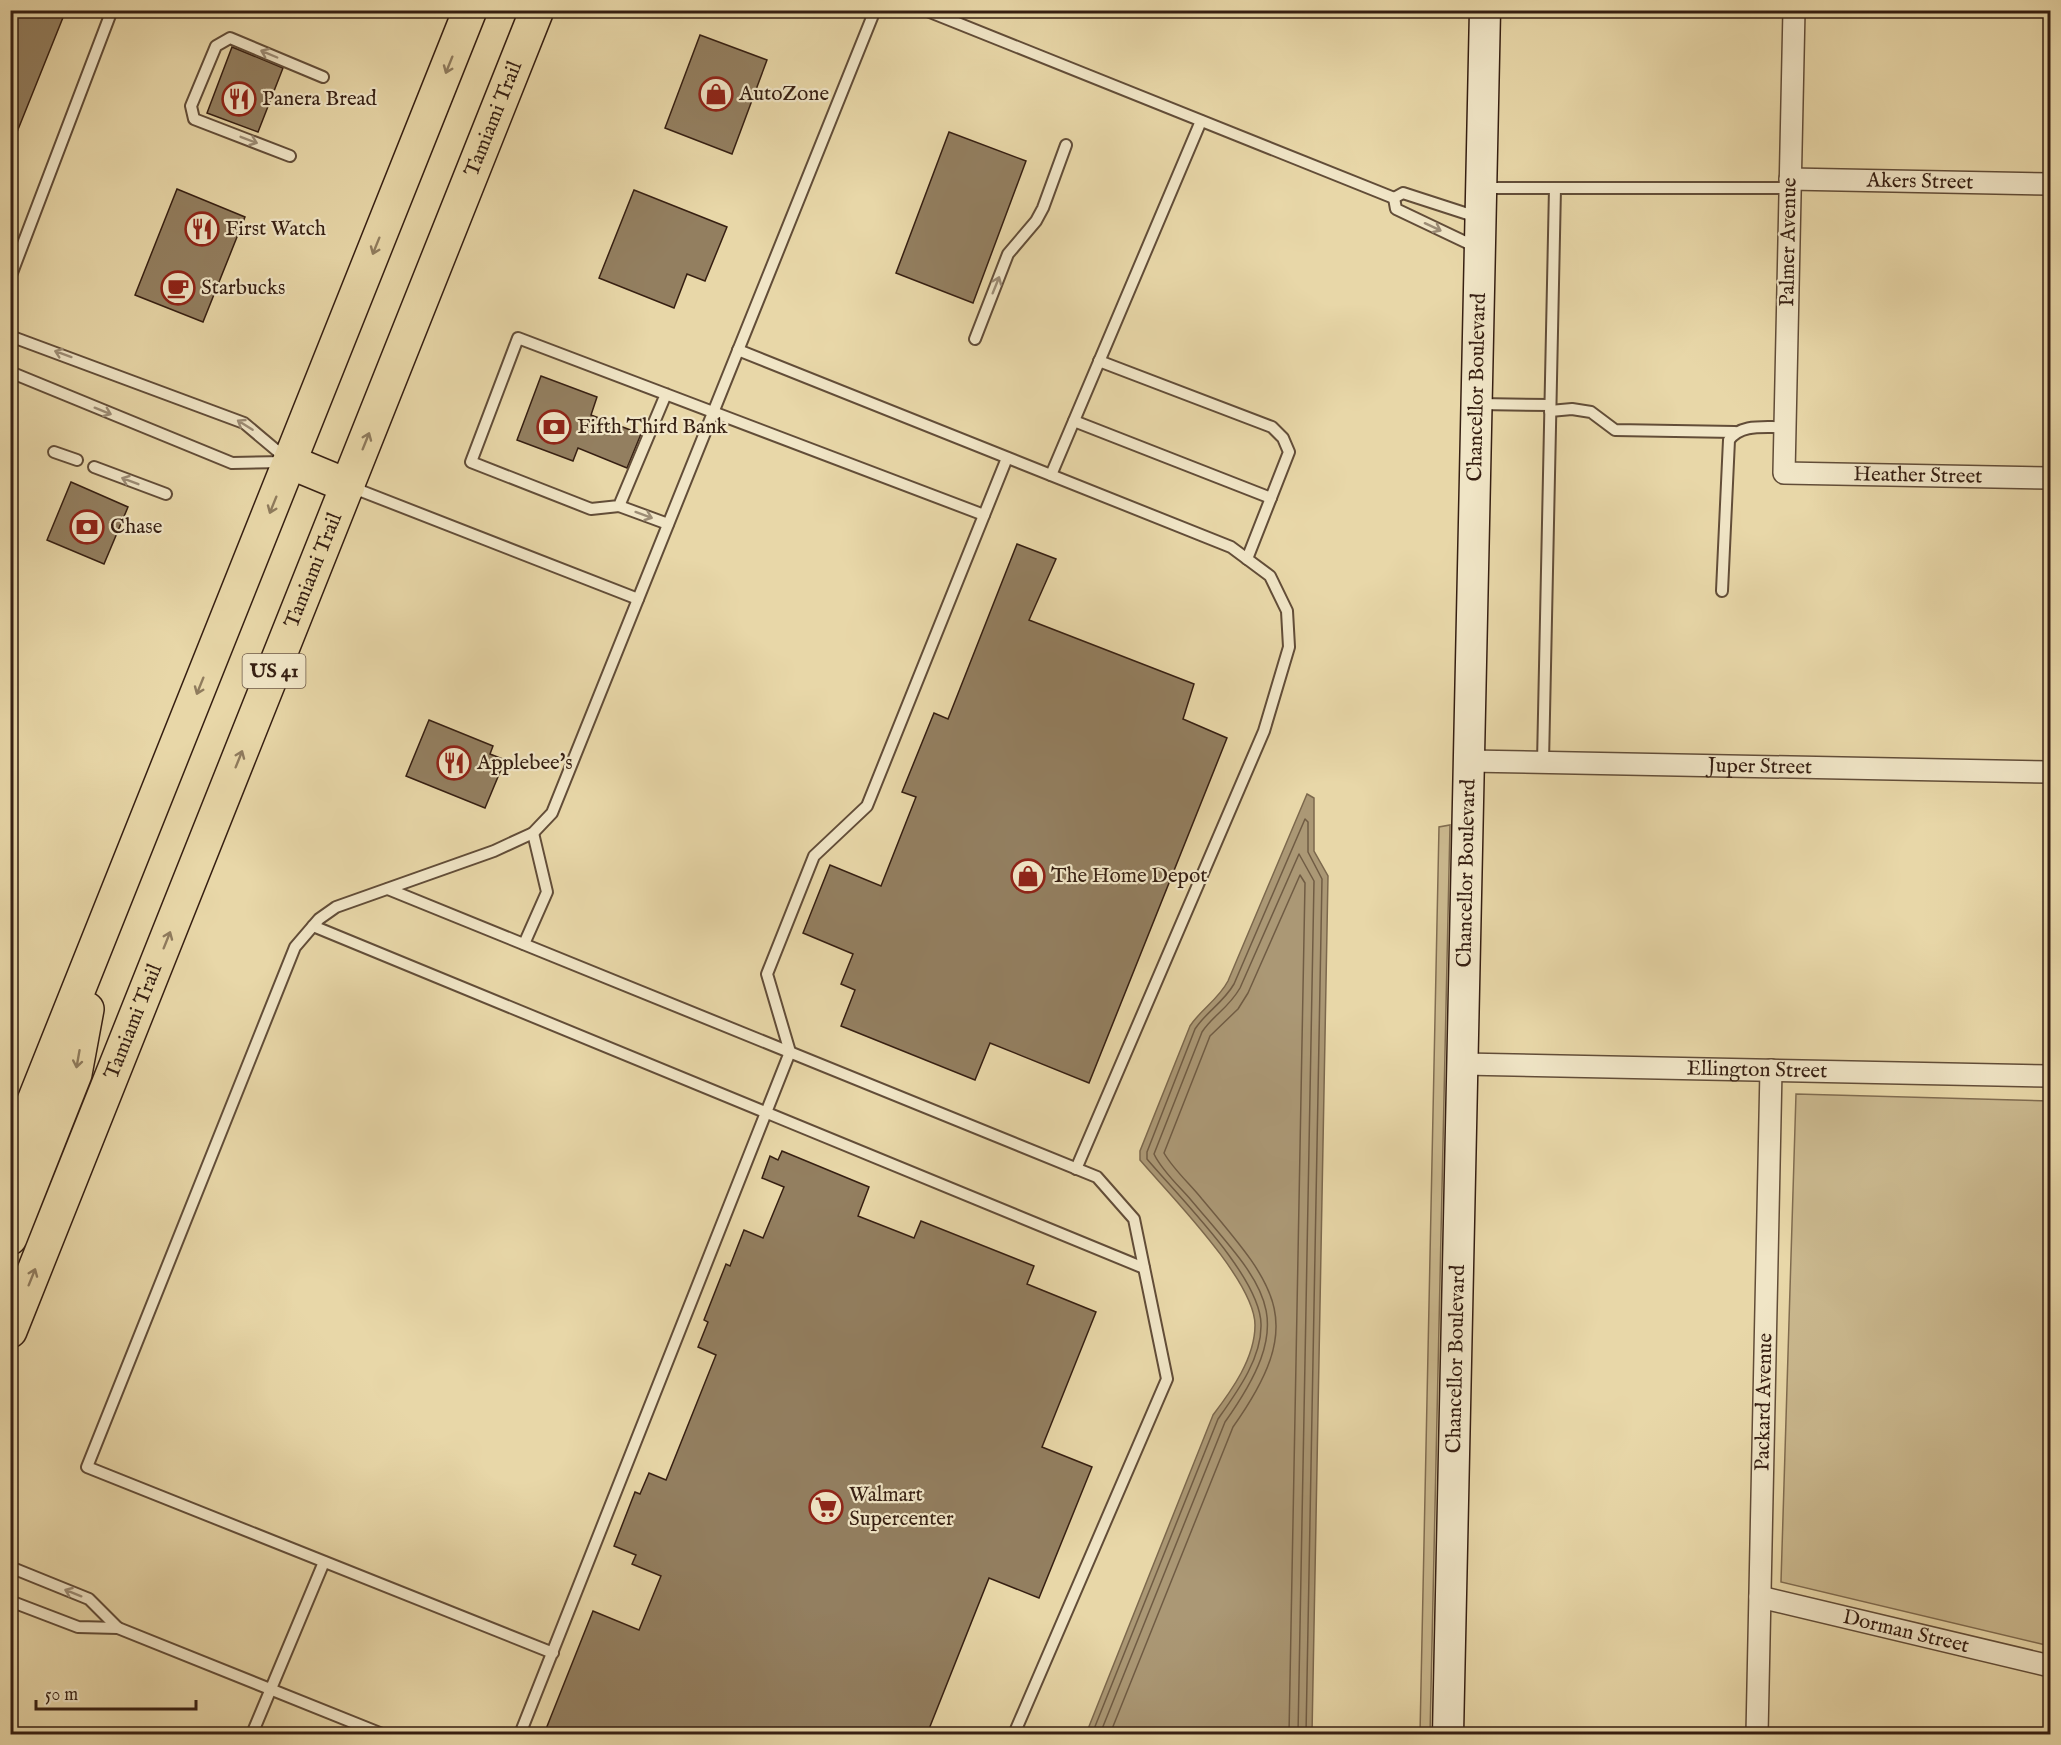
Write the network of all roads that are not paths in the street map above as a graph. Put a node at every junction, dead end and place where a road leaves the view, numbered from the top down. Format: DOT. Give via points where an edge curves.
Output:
graph roads {
  1 [pos="112,10"];
  2 [pos="470,10"];
  3 [pos="537,10"];
  4 [pos="875,10"];
  5 [pos="925,10"];
  6 [pos="1485,10"];
  7 [pos="1794,10"];
  8 [pos="323,76"];
  9 [pos="1201,121"];
  10 [pos="1066,145"];
  11 [pos="290,156"];
  12 [pos="1790,183"];
  13 [pos="2050,184"];
  14 [pos="1481,188"];
  15 [pos="1555,188"];
  16 [pos="1394,198"];
  17 [pos="1481,218"];
  18 [pos="1480,249"];
  19 [pos="10,278"];
  20 [pos="10,336"];
  21 [pos="975,339"];
  22 [pos="738,350"];
  23 [pos="1099,361"];
  24 [pos="10,372"];
  25 [pos="666,394"];
  26 [pos="1477,404"];
  27 [pos="1550,408"];
  28 [pos="713,412"];
  29 [pos="1074,421"];
  30 [pos="1785,428"];
  31 [pos="1735,432"];
  32 [pos="54,452"];
  33 [pos="1007,458"];
  34 [pos="77,460"];
  35 [pos="290,462"];
  36 [pos="94,467"];
  37 [pos="1784,473"];
  38 [pos="1051,475"];
  39 [pos="2050,478"];
  40 [pos="348,486"];
  41 [pos="166,494"];
  42 [pos="1271,498"];
  43 [pos="619,506"];
  44 [pos="984,515"];
  45 [pos="668,524"];
  46 [pos="1247,559"];
  47 [pos="1722,591"];
  48 [pos="638,599"];
  49 [pos="1469,761"];
  50 [pos="1543,762"];
  51 [pos="2050,772"];
  52 [pos="532,833"];
  53 [pos="388,889"];
  54 [pos="313,926"];
  55 [pos="99,939"];
  56 [pos="524,944"];
  57 [pos="790,1052"];
  58 [pos="1463,1064"];
  59 [pos="1771,1070"];
  60 [pos="2050,1076"];
  61 [pos="766,1112"];
  62 [pos="10,1161"];
  63 [pos="1076,1169"];
  64 [pos="10,1238"];
  65 [pos="1144,1268"];
  66 [pos="10,1331"];
  67 [pos="324,1562"];
  68 [pos="10,1567"];
  69 [pos="1760,1597"];
  70 [pos="10,1600"];
  71 [pos="118,1628"];
  72 [pos="553,1653"];
  73 [pos="2050,1666"];
  74 [pos="271,1690"];
  75 [pos="252,1734"];
  76 [pos="382,1734"];
  77 [pos="520,1734"];
  78 [pos="1014,1734"];
  79 [pos="1448,1734"];
  80 [pos="1757,1734"];
  1 -- 19 [label="lane"];
  2 -- 35 [label="main road, US 41, one-way"];
  40 -- 3 [label="main road, Tamiami Trail / US 41, one-way"];
  4 -- 22 [label="lane"];
  5 -- 9 [label="lane"];
  6 -- 14 [label="street, Chancellor Boulevard"];
  7 -- 12 [label="street, Palmer Avenue"];
  8 -- 11 [label="lane, one-way" via="230,38 216,46 192,106 194,119"];
  9 -- 16 [label="lane"];
  9 -- 23 [label="lane"];
  21 -- 10 [label="lane, one-way" via="1008,254 1043,208"];
  12 -- 13 [label="street, Akers Street"];
  12 -- 15 [label="lane"];
  12 -- 30 [label="street, Palmer Avenue"];
  14 -- 15 [label="lane"];
  14 -- 17 [label="street, Chancellor Boulevard"];
  15 -- 27 [label="lane"];
  16 -- 17 [label="lane" via="1403,193"];
  16 -- 18 [label="lane, one-way" via="1396,209"];
  17 -- 18 [label="street, Chancellor Boulevard"];
  18 -- 26 [label="street, Chancellor Boulevard"];
  35 -- 20 [label="lane, one-way" via="244,423"];
  22 -- 28 [label="lane"];
  22 -- 33 [label="lane"];
  23 -- 29 [label="lane"];
  23 -- 42 [label="lane" via="1272,427 1289,452"];
  24 -- 35 [label="lane, one-way" via="232,463"];
  25 -- 28 [label="lane"];
  25 -- 43 [label="lane"];
  25 -- 43 [label="lane" via="518,338 471,462 591,509"];
  26 -- 27 [label="lane"];
  26 -- 49 [label="street, Chancellor Boulevard"];
  27 -- 31 [label="lane" via="1590,412 1615,430"];
  27 -- 50 [label="lane"];
  28 -- 44 [label="lane"];
  28 -- 45 [label="lane"];
  29 -- 38 [label="lane"];
  29 -- 42 [label="lane"];
  30 -- 31 [label="lane" via="1744,428"];
  30 -- 37 [label="street, Palmer Avenue"];
  31 -- 47 [label="lane" via="1729,440"];
  32 -- 34 [label="lane"];
  33 -- 38 [label="lane"];
  33 -- 44 [label="lane"];
  35 -- 40 [label="main road"];
  35 -- 55 [label="main road, US 41, one-way"];
  41 -- 36 [label="lane, one-way"];
  37 -- 39 [label="street, Heather Street"];
  38 -- 46 [label="lane" via="1231,547"];
  40 -- 48 [label="lane"];
  66 -- 40 [label="main road, Tamiami Trail / US 41, one-way"];
  42 -- 46 [label="lane"];
  43 -- 45 [label="lane, one-way"];
  44 -- 57 [label="lane" via="867,806 814,856 767,974"];
  45 -- 48 [label="lane"];
  46 -- 63 [label="lane" via="1270,576 1287,611 1289,646 1264,731"];
  48 -- 52 [label="lane" via="552,813"];
  49 -- 50 [label="street, Juper Street"];
  49 -- 58 [label="street, Chancellor Boulevard"];
  50 -- 51 [label="street, Juper Street"];
  52 -- 53 [label="lane" via="494,851"];
  52 -- 56 [label="lane" via="547,892"];
  53 -- 54 [label="lane" via="336,907"];
  53 -- 56 [label="lane"];
  54 -- 61 [label="lane"];
  54 -- 67 [label="lane" via="295,947 87,1467"];
  55 -- 62 [label="main road, US 41"];
  55 -- 64 [label="main road, one-way" via="75,1074"];
  56 -- 57 [label="lane"];
  57 -- 61 [label="lane"];
  57 -- 63 [label="lane"];
  58 -- 59 [label="street, Ellington Street"];
  58 -- 79 [label="street, Chancellor Boulevard"];
  59 -- 60 [label="street, Ellington Street"];
  59 -- 69 [label="street, Packard Avenue"];
  61 -- 65 [label="lane"];
  61 -- 72 [label="lane"];
  63 -- 65 [label="lane" via="1097,1177 1134,1219"];
  65 -- 78 [label="lane" via="1167,1379"];
  67 -- 72 [label="lane"];
  67 -- 74 [label="lane"];
  71 -- 68 [label="lane, one-way" via="89,1599"];
  69 -- 73 [label="street, Dorman Street"];
  69 -- 80 [label="street, Packard Avenue"];
  70 -- 71 [label="lane" via="78,1628"];
  71 -- 74 [label="lane"];
  72 -- 77 [label="lane"];
  74 -- 75 [label="lane"];
  74 -- 76 [label="lane"];
}
